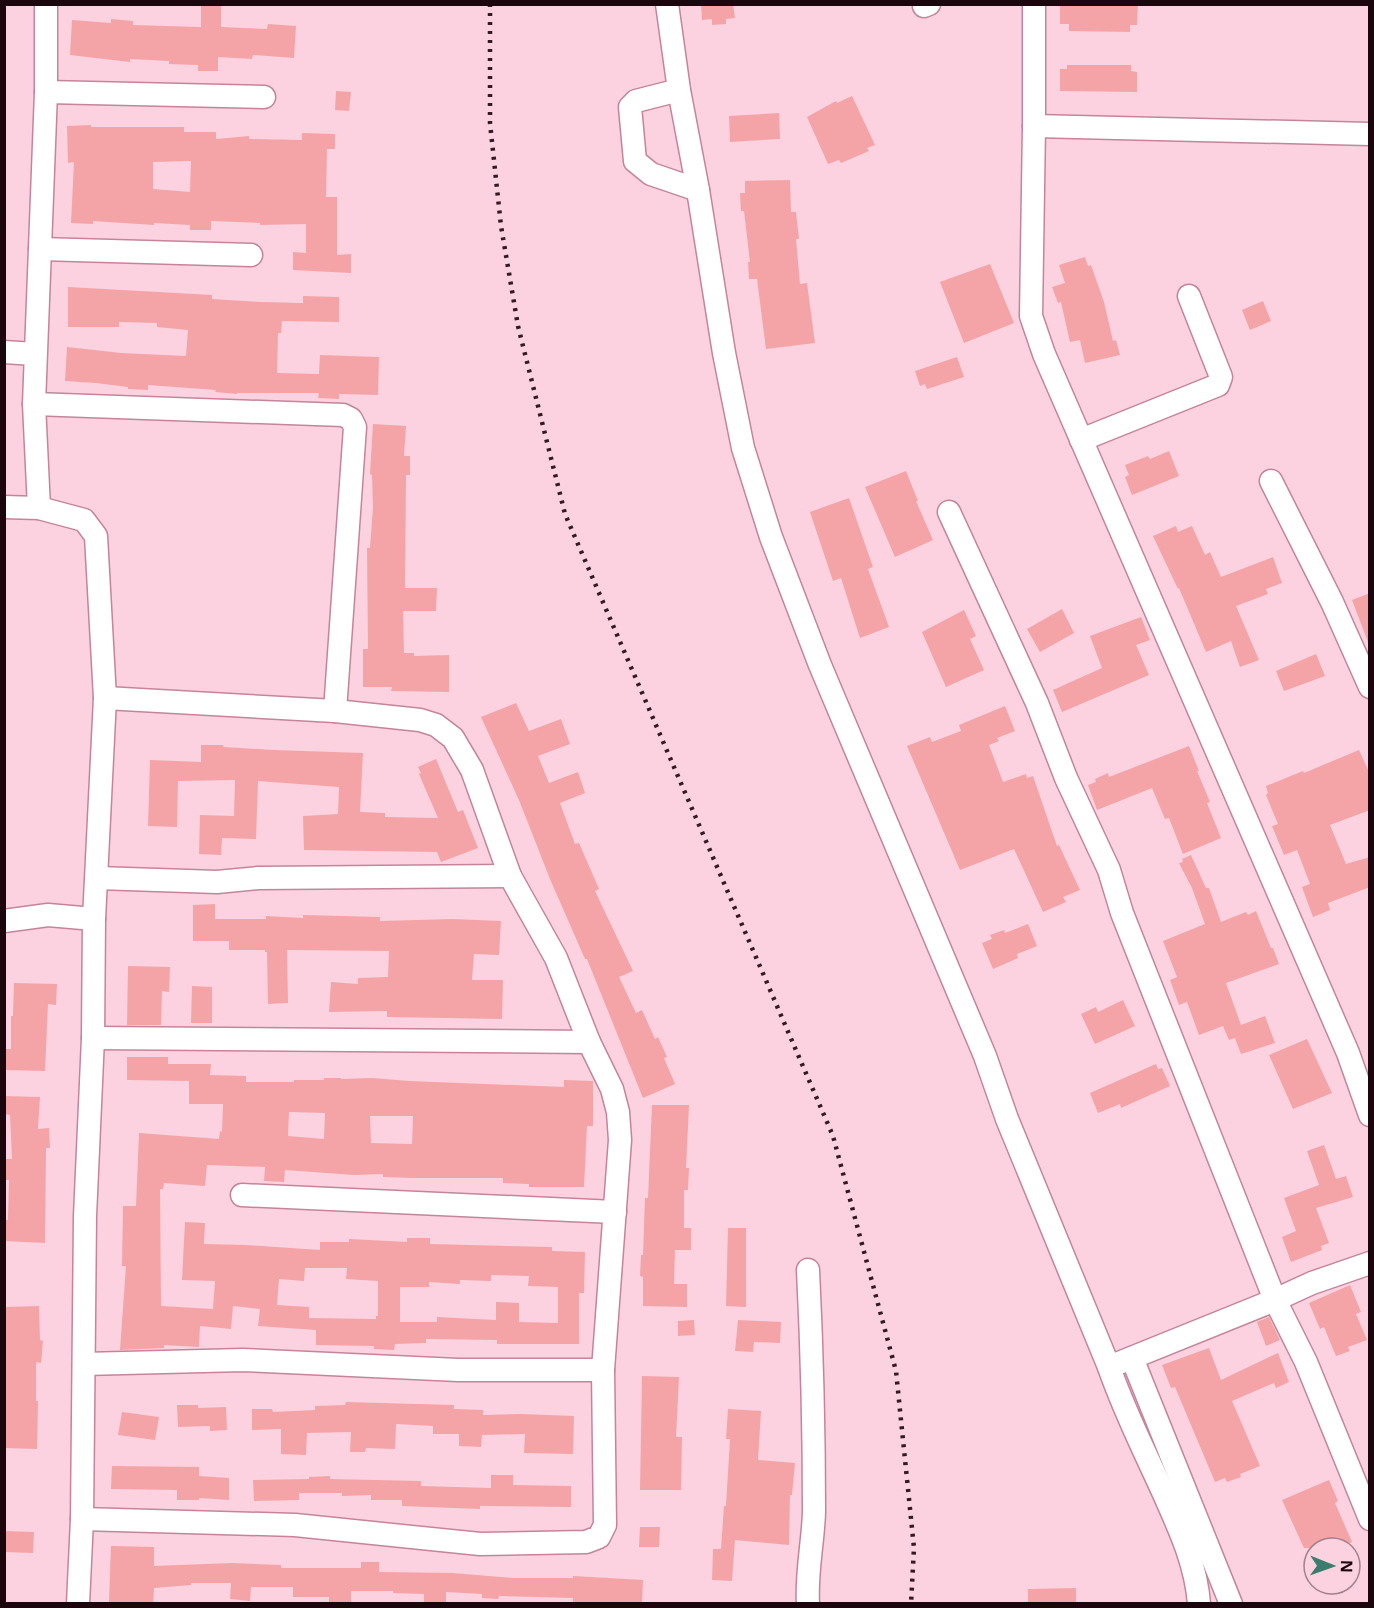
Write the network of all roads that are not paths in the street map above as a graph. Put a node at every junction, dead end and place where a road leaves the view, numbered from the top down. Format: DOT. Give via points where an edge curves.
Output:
graph roads {
  1 [pos="46,4"];
  2 [pos="667,4"];
  3 [pos="1034,4"];
  4 [pos="679,90"];
  5 [pos="46,92"];
  6 [pos="264,97"];
  7 [pos="1034,126"];
  8 [pos="1370,134"];
  9 [pos="698,190"];
  10 [pos="40,249"];
  11 [pos="251,255"];
  12 [pos="1189,296"];
  13 [pos="4,352"];
  14 [pos="35,354"];
  15 [pos="33,404"];
  16 [pos="1081,440"];
  17 [pos="1271,481"];
  18 [pos="4,507"];
  19 [pos="39,508"];
  20 [pos="949,512"];
  21 [pos="1370,687"];
  22 [pos="105,698"];
  23 [pos="335,711"];
  24 [pos="510,876"];
  25 [pos="97,878"];
  26 [pos="94,919"];
  27 [pos="4,921"];
  28 [pos="93,1038"];
  29 [pos="589,1042"];
  30 [pos="1370,1115"];
  31 [pos="242,1195"];
  32 [pos="615,1212"];
  33 [pos="1370,1263"];
  34 [pos="808,1270"];
  35 [pos="1275,1300"];
  36 [pos="1132,1358"];
  37 [pos="84,1364"];
  38 [pos="1109,1367"];
  39 [pos="603,1370"];
  40 [pos="82,1519"];
  41 [pos="1370,1519"];
  42 [pos="78,1604"];
  43 [pos="808,1604"];
  44 [pos="1199,1604"];
  45 [pos="1231,1604"];
  1 -- 5 [label="street"];
  2 -- 4 [label="street"];
  3 -- 7 [label="street"];
  4 -- 9 [label="street"];
  4 -- 9 [label="street" via="636,101 630,107 634,161 651,174"];
  5 -- 6 [label="street"];
  5 -- 10 [label="street"];
  7 -- 8 [label="street"];
  7 -- 16 [label="street" via="1030,316"];
  9 -- 38 [label="street" via="743,448 771,537 820,666 985,1056"];
  10 -- 11 [label="street"];
  10 -- 14 [label="street"];
  12 -- 16 [label="street" via="1221,382"];
  13 -- 14 [label="street"];
  14 -- 15 [label="street"];
  15 -- 19 [label="street"];
  15 -- 23 [label="street" via="342,415 351,419 355,427"];
  16 -- 30 [label="street" via="1348,1053"];
  17 -- 21 [label="street"];
  18 -- 19 [label="street"];
  19 -- 22 [label="street" via="84,520 96,536"];
  20 -- 35 [label="street" via="1109,870 1122,913"];
  22 -- 23 [label="street"];
  22 -- 25 [label="street"];
  23 -- 24 [label="street" via="420,720 436,725 453,738 472,770"];
  24 -- 25 [label="street" via="258,878 217,882"];
  24 -- 29 [label="street" via="556,958"];
  25 -- 26 [label="street"];
  26 -- 27 [label="street" via="48,915"];
  26 -- 28 [label="street"];
  28 -- 29 [label="street"];
  28 -- 37 [label="street" via="85,1216"];
  29 -- 32 [label="street" via="612,1089 618,1112"];
  31 -- 32 [label="street"];
  32 -- 39 [label="street"];
  33 -- 35 [label="street"];
  34 -- 43 [label="street" via="814,1439"];
  35 -- 36 [label="street"];
  35 -- 41 [label="street" via="1306,1362"];
  36 -- 38 [label="street"];
  36 -- 45 [label="street"];
  37 -- 39 [label="street" via="243,1360 458,1370"];
  37 -- 40 [label="street"];
  38 -- 44 [label="street" via="1189,1551"];
  39 -- 40 [label="street" via="605,1525 599,1537 586,1542 480,1544 295,1526"];
  40 -- 42 [label="street"];
}
